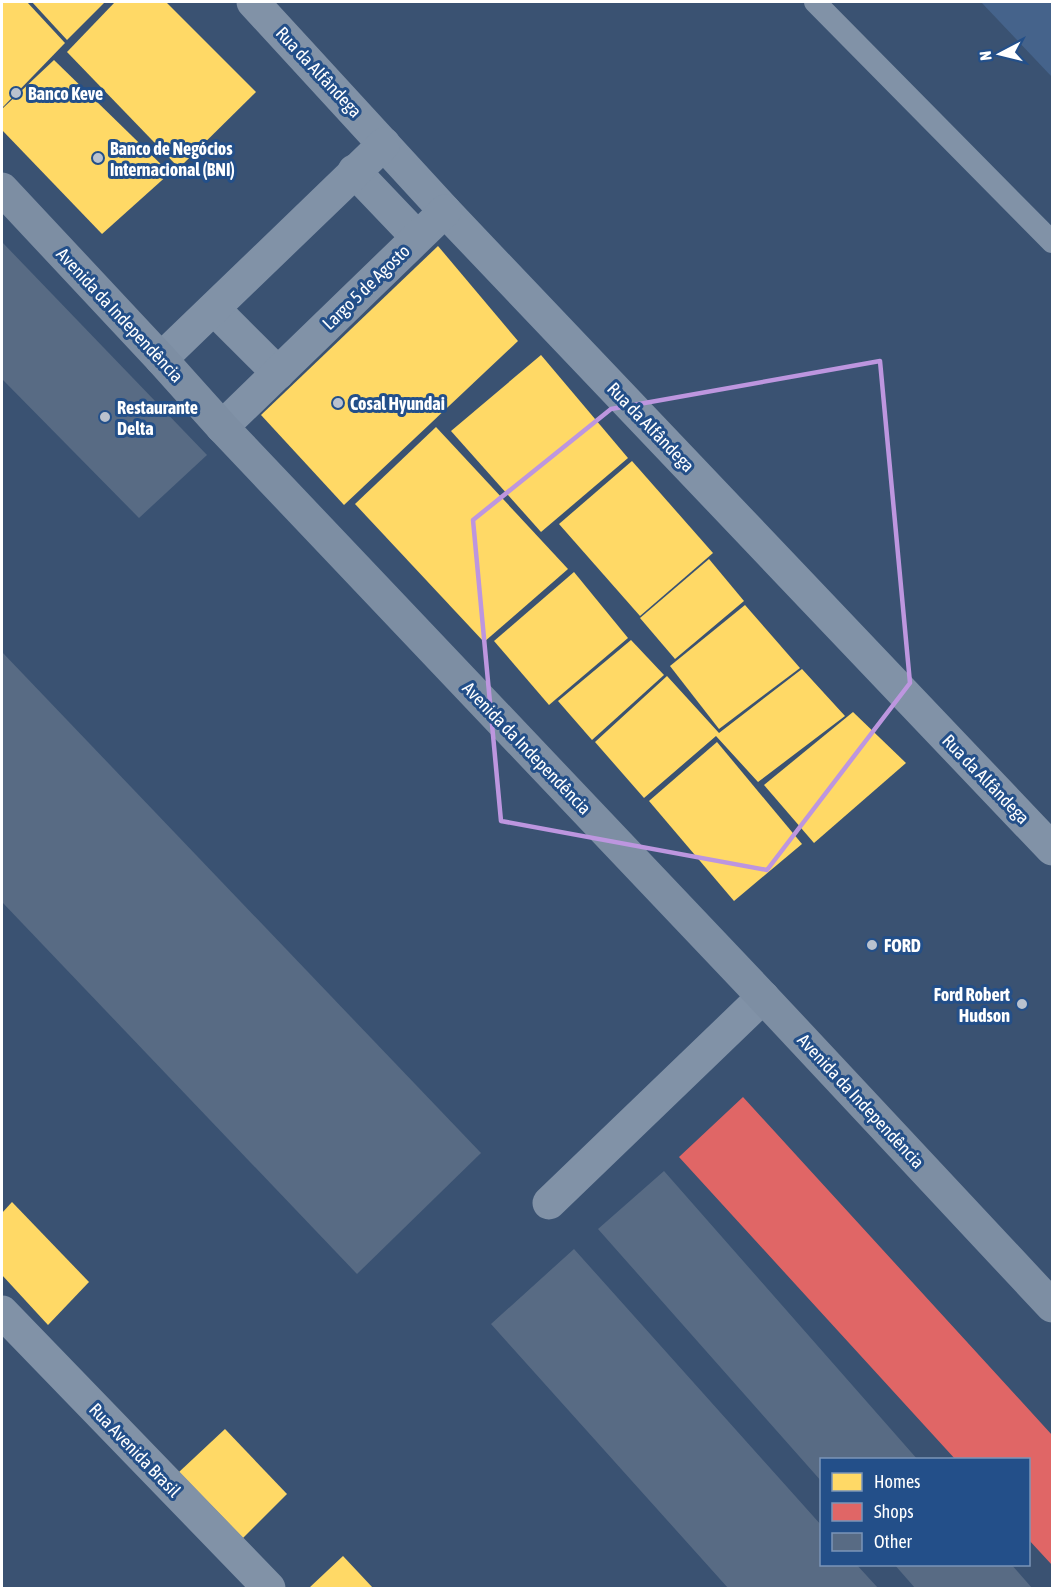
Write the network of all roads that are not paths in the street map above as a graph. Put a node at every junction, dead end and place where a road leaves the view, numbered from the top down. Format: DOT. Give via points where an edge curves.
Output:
graph roads {
  1 [pos="253,2"];
  2 [pos="815,2"];
  3 [pos="384,144"];
  4 [pos="354,171"];
  5 [pos="2,189"];
  6 [pos="445,211"];
  7 [pos="417,237"];
  8 [pos="1053,242"];
  9 [pos="214,309"];
  10 [pos="161,359"];
  11 [pos="278,374"];
  12 [pos="222,427"];
  13 [pos="1053,849"];
  14 [pos="763,997"];
  15 [pos="549,1203"];
  16 [pos="1053,1306"];
  17 [pos="2,1312"];
  18 [pos="269,1588"];
  1 -- 3 [label="street, Rua da Alfândega"];
  2 -- 8 [label="lane"];
  3 -- 4 [label="street"];
  3 -- 6 [label="street, Rua da Alfândega"];
  4 -- 7 [label="street, Largo 5 de Agosto"];
  4 -- 9 [label="street"];
  5 -- 10 [label="street, Avenida da Independência"];
  6 -- 7 [label="street"];
  6 -- 13 [label="street, Rua da Alfândega"];
  7 -- 11 [label="street, Largo 5 de Agosto"];
  9 -- 10 [label="street"];
  9 -- 11 [label="street"];
  10 -- 12 [label="street, Avenida da Independência"];
  11 -- 12 [label="street, Largo 5 de Agosto"];
  12 -- 14 [label="street, Avenida da Independência"];
  14 -- 15 [label="street"];
  14 -- 16 [label="street, Avenida da Independência"];
  17 -- 18 [label="street, Rua Avenida Brasil"];
}
